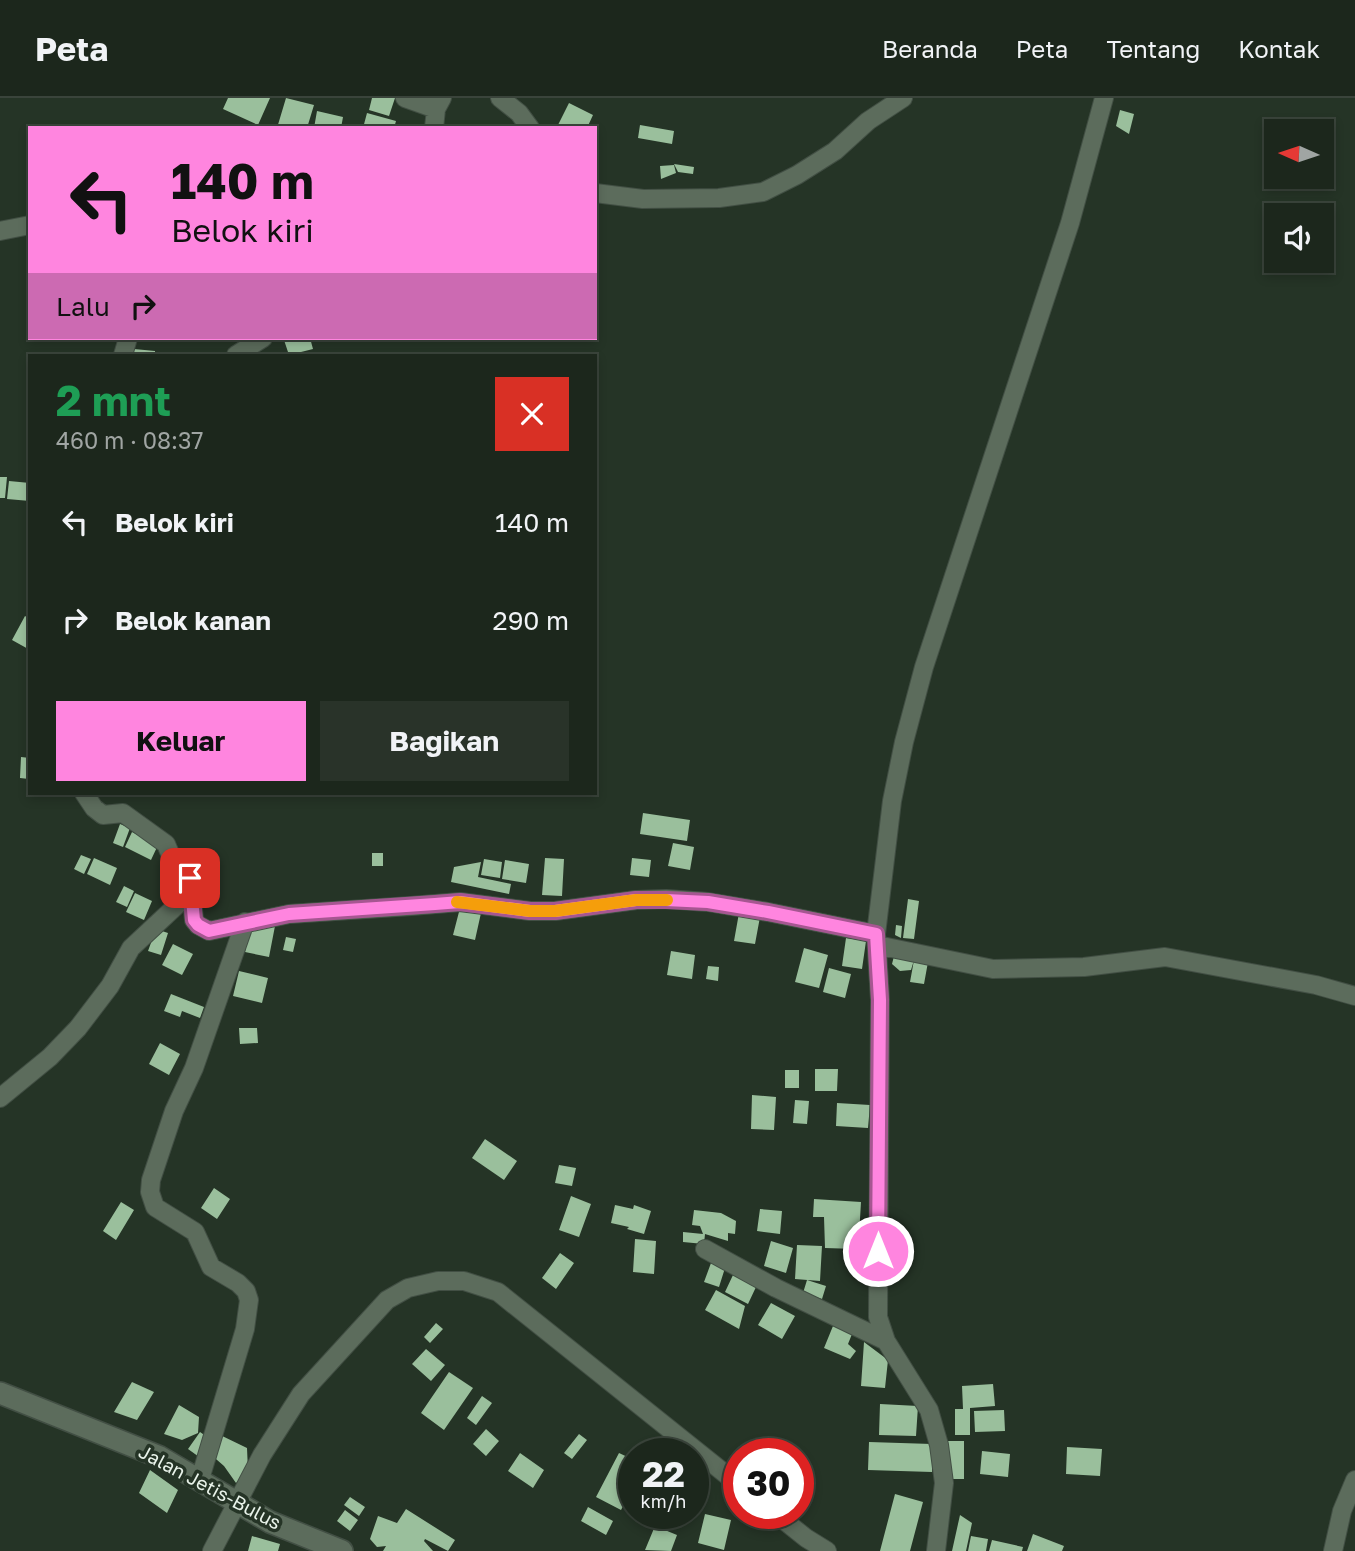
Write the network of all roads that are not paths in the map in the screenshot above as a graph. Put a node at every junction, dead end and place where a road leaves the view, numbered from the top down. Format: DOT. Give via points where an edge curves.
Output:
graph roads {
  1 [pos="405,98"];
  2 [pos="500,98"];
  3 [pos="903,98"];
  4 [pos="1104,98"];
  5 [pos="439,103"];
  6 [pos="434,126"];
  7 [pos="529,126"];
  8 [pos="597,194"];
  9 [pos="28,225"];
  10 [pos="0,231"];
  11 [pos="260,340"];
  12 [pos="238,354"];
  13 [pos="85,795"];
  14 [pos="191,891"];
  15 [pos="245,922"];
  16 [pos="877,940"];
  17 [pos="1355,996"];
  18 [pos="0,1098"];
  19 [pos="705,1249"];
  20 [pos="886,1341"];
  21 [pos="0,1393"];
  22 [pos="723,1472"];
  23 [pos="200,1479"];
  24 [pos="1355,1480"];
  25 [pos="238,1505"];
  26 [pos="795,1529"];
  27 [pos="212,1551"];
  28 [pos="342,1551"];
  29 [pos="827,1551"];
  30 [pos="936,1551"];
  31 [pos="1333,1551"];
  1 -- 5 [label="street"];
  2 -- 7 [label="street"];
  3 -- 8 [label="street" via="835,151 763,192 654,199"];
  4 -- 16 [label="street" via="1070,223 924,667 892,801"];
  5 -- 6 [label="street"];
  9 -- 10 [label="street"];
  11 -- 12 [label="street"];
  13 -- 14 [label="street" via="103,815 123,813 157,835 190,878"];
  14 -- 15 [label="street" via="198,925 216,931"];
  14 -- 18 [label="street" via="131,948 78,1028"];
  15 -- 16 [label="street" via="289,914 460,902 555,911 666,900 768,912"];
  15 -- 23 [label="street" via="194,1068 174,1111 150,1192 155,1207 195,1233 211,1267 238,1283 249,1300 245,1329"];
  16 -- 17 [label="street" via="993,969 1084,967 1165,957"];
  16 -- 20 [label="street" via="878,1317"];
  19 -- 20 [label="street"];
  20 -- 30 [label="street" via="929,1410 939,1445 944,1483"];
  21 -- 23 [label="street, Jalan Jetis-Bulus" via="130,1444"];
  22 -- 25 [label="street" via="498,1292 464,1281 438,1281 408,1288 371,1315 301,1394 262,1455"];
  23 -- 25 [label="street, Jalan Jetis-Bulus"];
  24 -- 31 [label="street"];
  25 -- 27 [label="street"];
  25 -- 28 [label="street, Jalan Jetis-Bulus"];
  26 -- 29 [label="street"];
}
